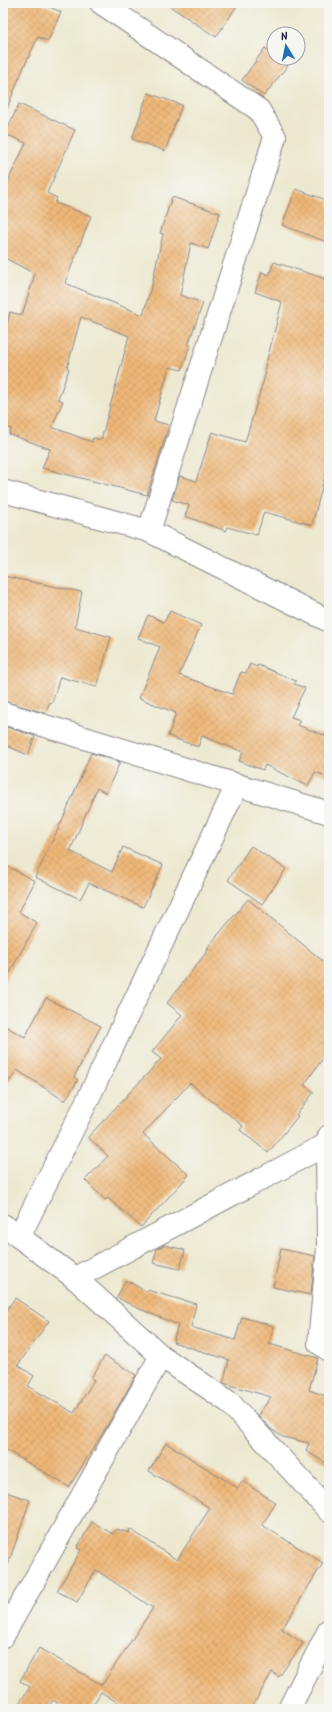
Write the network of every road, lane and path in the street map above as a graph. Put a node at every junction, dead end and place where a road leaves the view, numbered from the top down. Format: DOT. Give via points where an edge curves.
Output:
graph roads {
  1 [pos="100,3"];
  2 [pos="3,491"];
  3 [pos="149,531"];
  4 [pos="329,621"];
  5 [pos="3,713"];
  6 [pos="237,785"];
  7 [pos="329,813"];
  8 [pos="328,1140"];
  9 [pos="11,1231"];
  10 [pos="75,1278"];
  11 [pos="329,1350"];
  12 [pos="161,1356"];
  13 [pos="329,1511"];
  14 [pos="329,1630"];
  15 [pos="3,1636"];
  16 [pos="289,1709"];
  1 -- 3 [label="street" via="259,110 275,137"];
  2 -- 3 [label="street"];
  3 -- 4 [label="street"];
  5 -- 6 [label="street"];
  6 -- 7 [label="street"];
  6 -- 9 [label="street" via="87,1101"];
  8 -- 10 [label="street"];
  8 -- 11 [label="street" via="328,1247 319,1343"];
  9 -- 10 [label="street"];
  10 -- 12 [label="street"];
  12 -- 13 [label="street" via="229,1402"];
  12 -- 15 [label="street"];
  14 -- 16 [label="street"];
}
